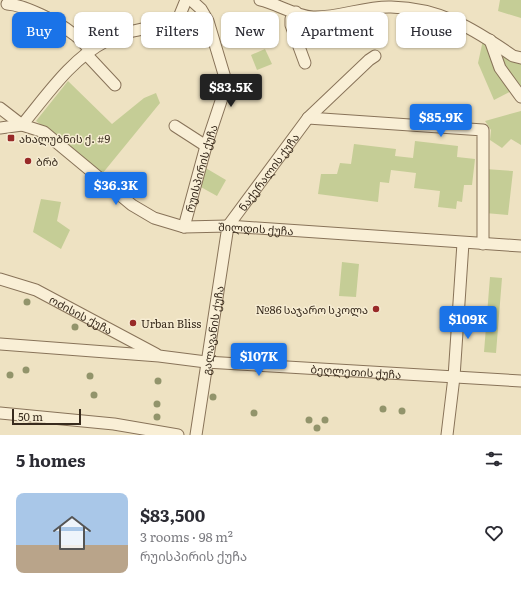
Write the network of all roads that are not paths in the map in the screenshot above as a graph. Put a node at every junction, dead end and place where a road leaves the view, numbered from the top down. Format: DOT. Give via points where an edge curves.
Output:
graph roads {
  1 [pos="186,0"];
  2 [pos="191,0"];
  3 [pos="260,0"];
  4 [pos="11,4"];
  5 [pos="296,12"];
  6 [pos="354,12"];
  7 [pos="490,40"];
  8 [pos="299,48"];
  9 [pos="88,52"];
  10 [pos="375,56"];
  11 [pos="521,58"];
  12 [pos="305,63"];
  13 [pos="115,85"];
  14 [pos="521,96"];
  15 [pos="0,108"];
  16 [pos="308,118"];
  17 [pos="22,125"];
  18 [pos="176,126"];
  19 [pos="0,128"];
  20 [pos="206,146"];
  21 [pos="228,226"];
  22 [pos="184,227"];
  23 [pos="463,243"];
  24 [pos="482,244"];
  25 [pos="521,246"];
  26 [pos="0,279"];
  27 [pos="0,344"];
  28 [pos="159,356"];
  29 [pos="206,362"];
  30 [pos="454,377"];
  31 [pos="521,381"];
  32 [pos="0,413"];
  33 [pos="178,435"];
  34 [pos="196,435"];
  35 [pos="447,435"];
  1 -- 9 [label="street" via="177,22 121,35"];
  2 -- 20 [label="street, რუისპირის ქუჩა" via="208,21 226,81"];
  3 -- 5 [label="street"];
  4 -- 9 [label="street" via="73,33"];
  6 -- 7 [label="street" via="390,6 446,16"];
  7 -- 11 [label="street" via="513,56"];
  7 -- 14 [label="street" via="500,68"];
  8 -- 12 [label="street"];
  9 -- 13 [label="street"];
  9 -- 17 [label="street" via="73,65"];
  10 -- 16 [label="street, ნაქერალის ქუჩა"];
  15 -- 17 [label="street"];
  16 -- 21 [label="street, ნაქერალის ქუჩა"];
  16 -- 24 [label="street" via="483,130"];
  17 -- 19 [label="street"];
  17 -- 22 [label="street, შილდის ქუჩა" via="44,132 132,205 154,218"];
  18 -- 20 [label="street"];
  20 -- 22 [label="street, რუისპირის ქუჩა"];
  21 -- 22 [label="street, შილდის ქუჩა"];
  21 -- 23 [label="street, შილდის ქუჩა"];
  21 -- 29 [label="street, გალავანის ქუჩა"];
  23 -- 24 [label="street, შილდის ქუჩა"];
  23 -- 30 [label="street"];
  24 -- 25 [label="street, შილდის ქუჩა"];
  26 -- 28 [label="street, ოძისის ქუჩა" via="36,290"];
  27 -- 28 [label="street, ბეღლეთის ქუჩა"];
  28 -- 29 [label="street, ბეღლეთის ქუჩა"];
  29 -- 30 [label="street, ბეღლეთის ქუჩა"];
  29 -- 34 [label="street, გალავანის ქუჩა"];
  30 -- 31 [label="street, ბეღლეთის ქუჩა"];
  30 -- 35 [label="street"];
  32 -- 33 [label="street" via="114,424"];
}
